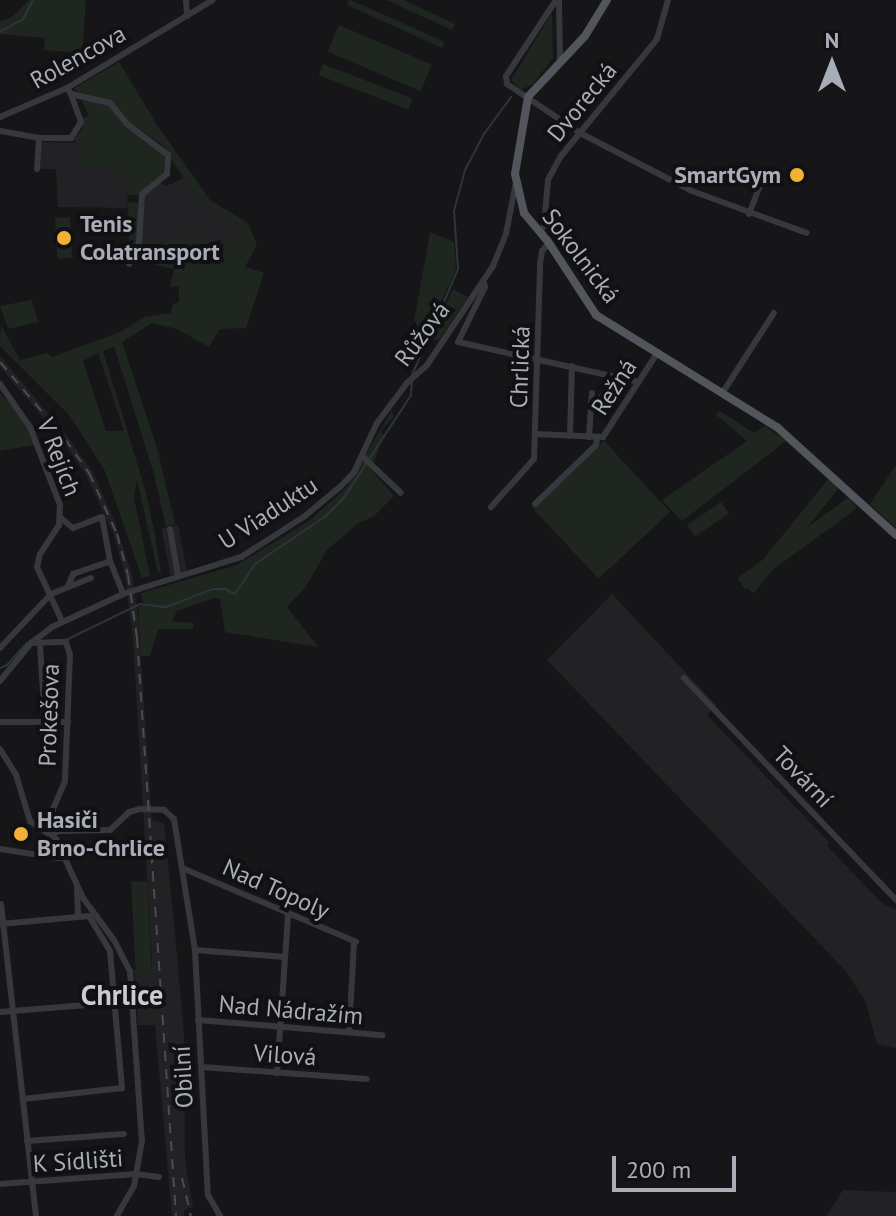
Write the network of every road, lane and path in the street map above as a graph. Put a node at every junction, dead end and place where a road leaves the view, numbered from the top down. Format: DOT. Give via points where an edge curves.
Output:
graph roads {
  1 [pos="186,0"];
  2 [pos="213,0"];
  3 [pos="558,0"];
  4 [pos="607,0"];
  5 [pos="668,0"];
  6 [pos="187,16"];
  7 [pos="560,62"];
  8 [pos="69,91"];
  9 [pos="528,97"];
  10 [pos="0,117"];
  11 [pos="0,131"];
  12 [pos="580,133"];
  13 [pos="39,138"];
  14 [pos="37,169"];
  15 [pos="516,182"];
  16 [pos="760,186"];
  17 [pos="521,208"];
  18 [pos="749,214"];
  19 [pos="510,217"];
  20 [pos="540,232"];
  21 [pos="807,233"];
  22 [pos="549,243"];
  23 [pos="129,264"];
  24 [pos="483,281"];
  25 [pos="774,313"];
  26 [pos="658,352"];
  27 [pos="538,359"];
  28 [pos="572,366"];
  29 [pos="616,377"];
  30 [pos="639,382"];
  31 [pos="0,384"];
  32 [pos="723,392"];
  33 [pos="592,393"];
  34 [pos="591,403"];
  35 [pos="388,408"];
  36 [pos="536,434"];
  37 [pos="570,436"];
  38 [pos="593,438"];
  39 [pos="363,457"];
  40 [pos="401,493"];
  41 [pos="535,504"];
  42 [pos="491,507"];
  43 [pos="61,518"];
  44 [pos="170,529"];
  45 [pos="896,535"];
  46 [pos="110,561"];
  47 [pos="178,576"];
  48 [pos="91,578"];
  49 [pos="68,586"];
  50 [pos="123,594"];
  51 [pos="50,596"];
  52 [pos="62,621"];
  53 [pos="31,643"];
  54 [pos="40,646"];
  55 [pos="0,648"];
  56 [pos="684,678"];
  57 [pos="0,681"];
  58 [pos="0,722"];
  59 [pos="45,722"];
  60 [pos="68,722"];
  61 [pos="0,749"];
  62 [pos="51,835"];
  63 [pos="0,849"];
  64 [pos="80,854"];
  65 [pos="64,857"];
  66 [pos="182,868"];
  67 [pos="77,887"];
  68 [pos="896,900"];
  69 [pos="1,904"];
  70 [pos="288,914"];
  71 [pos="78,917"];
  72 [pos="2,924"];
  73 [pos="195,950"];
  74 [pos="285,957"];
  75 [pos="112,1003"];
  76 [pos="12,1009"];
  77 [pos="0,1012"];
  78 [pos="198,1020"];
  79 [pos="280,1027"];
  80 [pos="349,1032"];
  81 [pos="382,1035"];
  82 [pos="202,1067"];
  83 [pos="277,1073"];
  84 [pos="367,1079"];
  85 [pos="23,1099"];
  86 [pos="124,1134"];
  87 [pos="27,1141"];
  88 [pos="137,1174"];
  89 [pos="159,1177"];
  90 [pos="32,1182"];
  91 [pos="0,1184"];
  92 [pos="36,1216"];
  93 [pos="117,1216"];
  94 [pos="220,1216"];
  1 -- 6 [label="street"];
  2 -- 6 [label="street, Rolencova"];
  3 -- 7 [label="street"];
  3 -- 9 [label="street" via="506,76 507,84"];
  4 -- 7 [label="main road" via="585,36"];
  5 -- 12 [label="street, Dvorecká" via="657,39"];
  6 -- 8 [label="street, Rolencova"];
  7 -- 9 [label="main road"];
  8 -- 10 [label="street, Rolencova"];
  8 -- 13 [label="street" via="81,122 79,131 71,138"];
  8 -- 23 [label="street" via="110,103 127,124 168,155 167,174 142,194 141,236"];
  9 -- 12 [label="street"];
  9 -- 15 [label="main road, Sokolnická"];
  11 -- 13 [label="street"];
  12 -- 18 [label="street"];
  12 -- 20 [label="street, Dvorecká" via="548,180"];
  13 -- 14 [label="street"];
  15 -- 17 [label="main road, Sokolnická"];
  15 -- 19 [label="street, Růžová"];
  16 -- 18 [label="street"];
  17 -- 19 [label="street"];
  17 -- 20 [label="main road, Sokolnická"];
  18 -- 21 [label="street"];
  19 -- 24 [label="street, Růžová"];
  20 -- 22 [label="main road, Sokolnická"];
  22 -- 26 [label="main road, Sokolnická" via="593,312"];
  22 -- 27 [label="street, Chrlická" via="540,264"];
  24 -- 27 [label="street, Růžová" via="485,287 458,342"];
  24 -- 35 [label="street, Růžová" via="427,365"];
  25 -- 32 [label="street"];
  26 -- 30 [label="street, Režná"];
  26 -- 32 [label="main road, Sokolnická"];
  27 -- 28 [label="street"];
  27 -- 36 [label="street, Chrlická"];
  28 -- 29 [label="street"];
  28 -- 37 [label="street"];
  29 -- 30 [label="street"];
  29 -- 34 [label="street"];
  30 -- 38 [label="street, Režná" via="603,437"];
  31 -- 43 [label="street, V Rejích" via="21,409"];
  32 -- 45 [label="main road, Sokolnická" via="797,444"];
  33 -- 34 [label="street"];
  34 -- 38 [label="street"];
  35 -- 39 [label="street, U Viaduktu"];
  36 -- 37 [label="street, Režná"];
  36 -- 42 [label="street, Chrlická" via="532,464"];
  37 -- 38 [label="street, Režná"];
  38 -- 41 [label="street, Režná" via="598,444"];
  39 -- 40 [label="street"];
  39 -- 47 [label="street, U Viaduktu" via="348,479 305,516 241,557"];
  43 -- 46 [label="street, V Rejích" via="73,528 102,517"];
  43 -- 51 [label="street, V Rejích" via="37,560"];
  44 -- 47 [label="street"];
  46 -- 49 [label="street" via="73,574"];
  46 -- 50 [label="street, V Rejích"];
  47 -- 50 [label="street, U Viaduktu"];
  48 -- 49 [label="street"];
  49 -- 51 [label="street"];
  50 -- 52 [label="street, U Viaduktu"];
  51 -- 52 [label="street, V Rejích"];
  51 -- 55 [label="street"];
  52 -- 53 [label="street, U Viaduktu"];
  53 -- 54 [label="street"];
  53 -- 57 [label="street, U Viaduktu"];
  54 -- 59 [label="street"];
  54 -- 60 [label="street, Prokešova" via="66,642"];
  56 -- 68 [label="street, Tovární"];
  58 -- 59 [label="street"];
  59 -- 60 [label="street"];
  60 -- 62 [label="street, Prokešova" via="65,781 53,809"];
  61 -- 62 [label="street" via="16,775 30,821"];
  62 -- 65 [label="street"];
  62 -- 66 [label="street, Obilní" via="110,830 132,811 164,810 172,816"];
  63 -- 65 [label="street"];
  64 -- 65 [label="street"];
  65 -- 67 [label="street"];
  66 -- 70 [label="street, Nad Topoly"];
  66 -- 73 [label="street, Obilní"];
  67 -- 71 [label="street"];
  67 -- 88 [label="street" via="121,952 132,980 142,1129"];
  69 -- 72 [label="street"];
  70 -- 74 [label="street"];
  70 -- 80 [label="street, Nad Topoly" via="355,942"];
  71 -- 72 [label="street"];
  71 -- 75 [label="street" via="90,917 110,951"];
  72 -- 76 [label="street"];
  73 -- 74 [label="street"];
  73 -- 78 [label="street, Obilní"];
  74 -- 79 [label="street"];
  75 -- 76 [label="street"];
  75 -- 85 [label="street" via="122,1088"];
  76 -- 77 [label="street"];
  76 -- 85 [label="street"];
  78 -- 79 [label="street, Nad Nádražím"];
  78 -- 82 [label="street, Obilní"];
  79 -- 80 [label="street, Nad Nádražím"];
  79 -- 83 [label="street"];
  80 -- 81 [label="street, Nad Nádražím"];
  82 -- 83 [label="street, Vilová"];
  82 -- 94 [label="street, Obilní" via="208,1195"];
  83 -- 84 [label="street, Vilová"];
  85 -- 87 [label="street"];
  86 -- 87 [label="street"];
  87 -- 90 [label="street"];
  88 -- 89 [label="street, K Sídlišti"];
  88 -- 90 [label="street, K Sídlišti"];
  88 -- 93 [label="street"];
  90 -- 91 [label="street, K Sídlišti"];
  90 -- 92 [label="street"];
}
